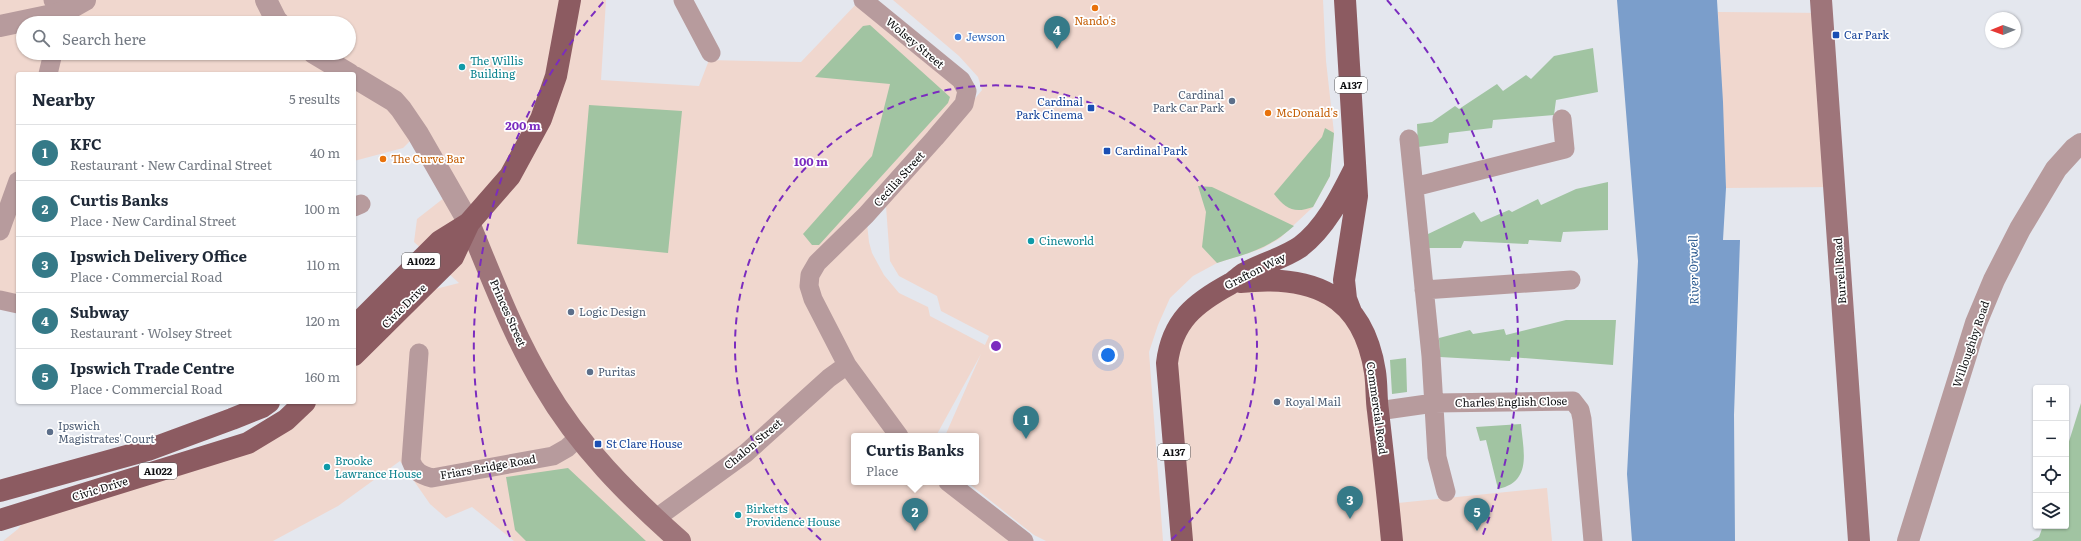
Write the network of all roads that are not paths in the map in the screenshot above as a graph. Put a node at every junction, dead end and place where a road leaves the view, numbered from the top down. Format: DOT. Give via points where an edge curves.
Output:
graph roads {
  1 [pos="85,0"];
  2 [pos="266,0"];
  3 [pos="570,0"];
  4 [pos="683,0"];
  5 [pos="863,0"];
  6 [pos="1345,0"];
  7 [pos="1821,0"];
  8 [pos="58,12"];
  9 [pos="41,16"];
  10 [pos="274,16"];
  11 [pos="16,22"];
  12 [pos="0,26"];
  13 [pos="711,53"];
  14 [pos="51,60"];
  15 [pos="326,60"];
  16 [pos="48,72"];
  17 [pos="346,72"];
  18 [pos="356,78"];
  19 [pos="965,86"];
  20 [pos="1562,119"];
  21 [pos="1409,139"];
  22 [pos="2081,144"];
  23 [pos="1354,170"];
  24 [pos="16,187"];
  25 [pos="1414,187"];
  26 [pos="469,223"];
  27 [pos="0,231"];
  28 [pos="1571,280"];
  29 [pos="1231,284"];
  30 [pos="1424,290"];
  31 [pos="0,300"];
  32 [pos="16,304"];
  33 [pos="1351,312"];
  34 [pos="356,325"];
  35 [pos="356,353"];
  36 [pos="419,353"];
  37 [pos="847,365"];
  38 [pos="1434,403"];
  39 [pos="266,404"];
  40 [pos="303,404"];
  41 [pos="1378,411"];
  42 [pos="897,433"];
  43 [pos="579,437"];
  44 [pos="952,485"];
  45 [pos="2,486"];
  46 [pos="1446,492"];
  47 [pos="655,519"];
  48 [pos="0,520"];
  49 [pos="680,541"];
  50 [pos="1024,541"];
  51 [pos="1182,541"];
  52 [pos="1392,541"];
  53 [pos="1593,541"];
  54 [pos="1859,541"];
  55 [pos="1908,541"];
  1 -- 8 [label="street"];
  2 -- 10 [label="street"];
  3 -- 26 [label="main road, A1022" via="556,76 541,118 510,176"];
  4 -- 13 [label="street"];
  5 -- 19 [label="street, Wolsey Street"];
  6 -- 23 [label="main road, Grafton Way / A137" via="1355,139"];
  7 -- 54 [label="main road, Burrell Road"];
  8 -- 9 [label="street"];
  11 -- 12 [label="street"];
  14 -- 16 [label="street"];
  15 -- 17 [label="street"];
  18 -- 26 [label="street, Princes Street" via="394,101 401,109"];
  19 -- 37 [label="street, Cecilia Street" via="967,96 964,104 866,215 816,263 810,275 809,286 813,299"];
  20 -- 25 [label="street" via="1565,149"];
  21 -- 25 [label="street"];
  22 -- 55 [label="street, Willoughby Road" via="2056,169 2020,229 1994,280 1976,323"];
  23 -- 29 [label="main road, Grafton Way / A137" via="1336,205 1319,228 1300,246 1278,260 1245,273"];
  23 -- 33 [label="main road, Grafton Way / A137" via="1356,215 1344,280 1346,299"];
  24 -- 27 [label="street"];
  25 -- 30 [label="street"];
  26 -- 34 [label="main road, Civic Drive / A1022" via="440,242"];
  26 -- 35 [label="main road, Civic Drive / A1022" via="454,257"];
  26 -- 43 [label="main road, Princes Street" via="528,359"];
  28 -- 30 [label="street"];
  29 -- 33 [label="main road, Commercial Road / A137" via="1267,280 1303,284 1333,296"];
  29 -- 51 [label="main road, Grafton Way / A137" via="1208,296 1187,314 1178,325 1169,346 1167,363"];
  30 -- 38 [label="street"];
  31 -- 32 [label="street"];
  33 -- 41 [label="main road, Commercial Road / A137" via="1365,338 1374,371"];
  36 -- 43 [label="street, Friars Bridge Road" via="411,460 421,475 432,478 553,456"];
  37 -- 42 [label="street"];
  37 -- 47 [label="street, Chalon Street" via="746,452"];
  38 -- 41 [label="street, Charles English Close"];
  38 -- 46 [label="street" via="1437,457"];
  38 -- 53 [label="street, Charles English Close" via="1573,401 1580,410 1582,419"];
  39 -- 45 [label="main road, A1022" via="148,450"];
  40 -- 48 [label="main road, Civic Drive / A1022" via="286,420 248,443"];
  41 -- 52 [label="main road, Commercial Road / A137"];
  43 -- 47 [label="main road, Princes Street"];
  44 -- 50 [label="street"];
  47 -- 49 [label="main road, Princes Street"];
}
